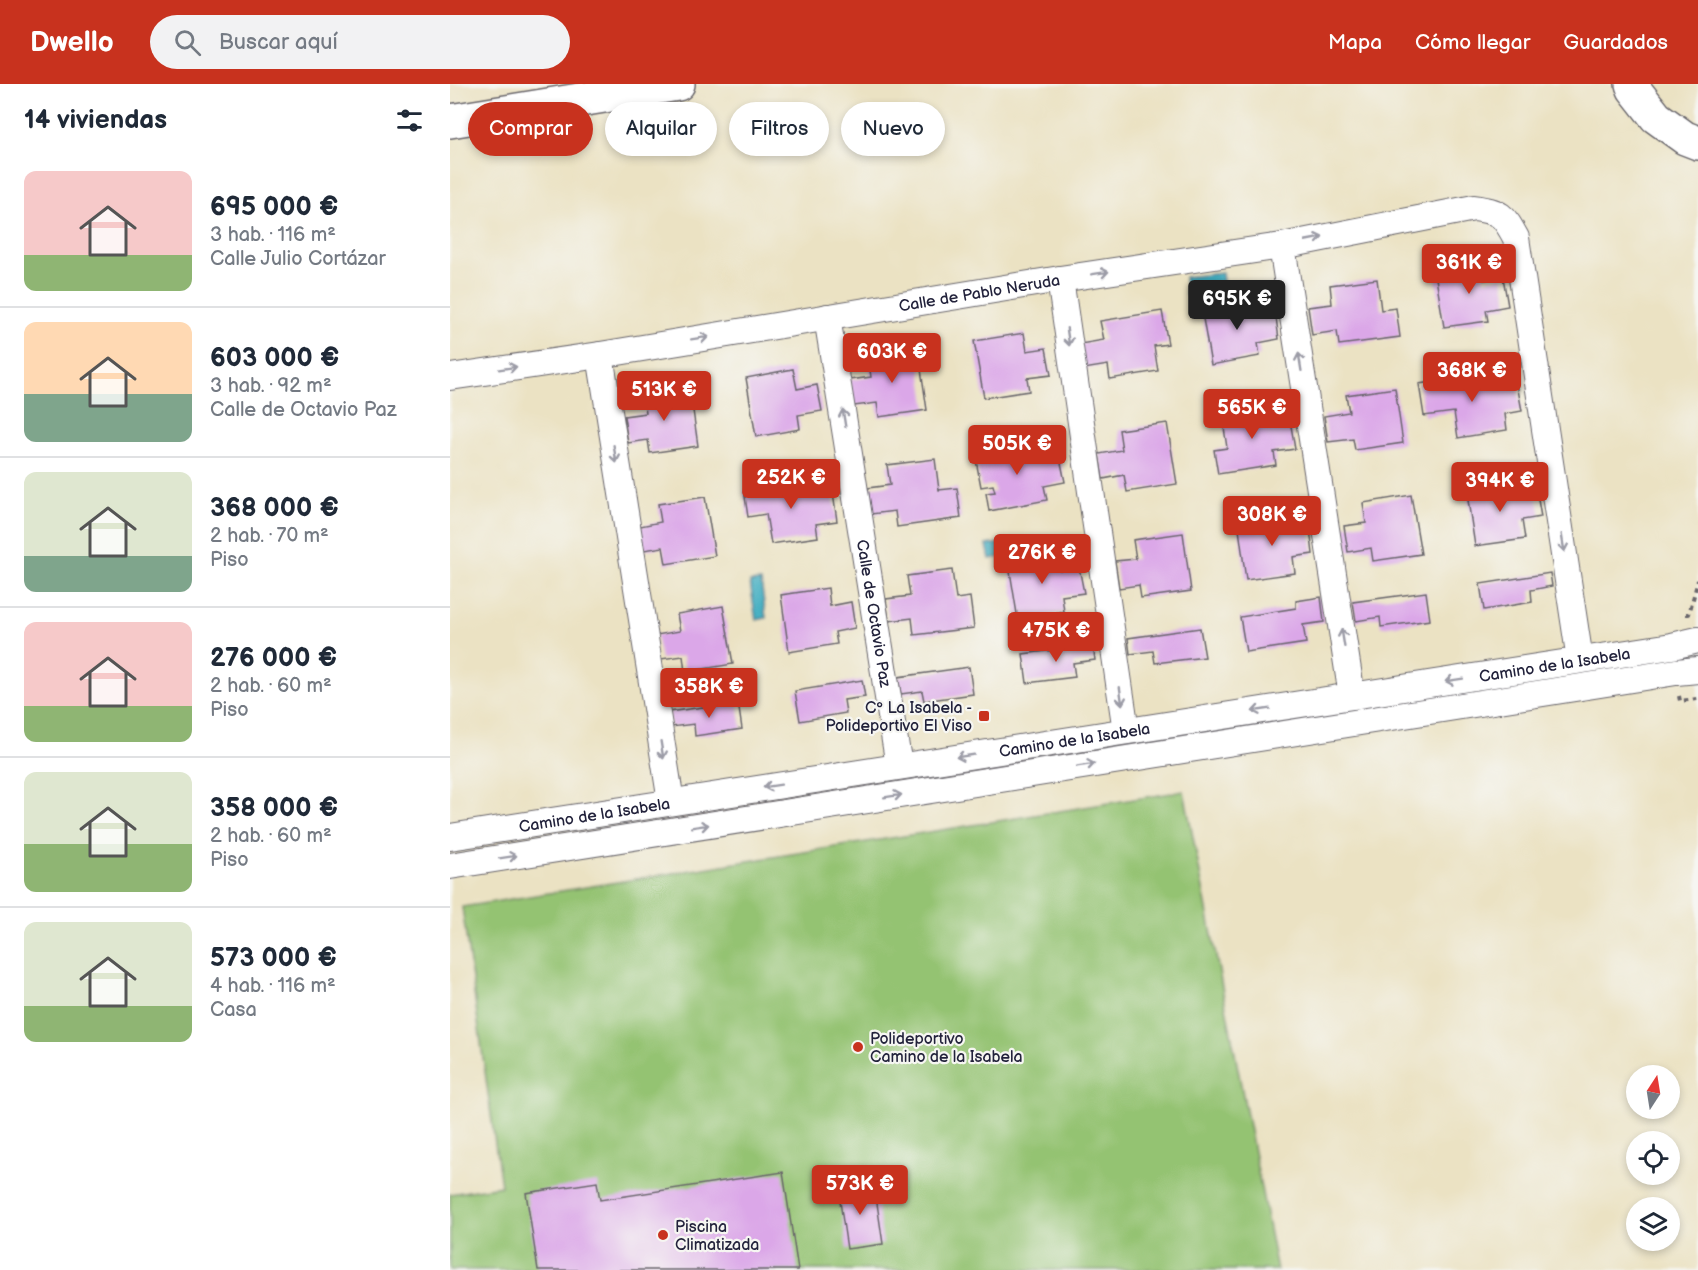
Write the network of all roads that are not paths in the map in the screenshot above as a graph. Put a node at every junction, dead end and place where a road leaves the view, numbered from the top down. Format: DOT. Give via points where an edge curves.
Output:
graph roads {
  1 [pos="678,84"];
  2 [pos="1632,84"];
  3 [pos="450,121"];
  4 [pos="1698,143"];
  5 [pos="1281,246"];
  6 [pos="1060,279"];
  7 [pos="828,317"];
  8 [pos="600,355"];
  9 [pos="450,377"];
  10 [pos="1698,640"];
  11 [pos="1580,660"];
  12 [pos="1698,670"];
  13 [pos="1352,696"];
  14 [pos="1126,731"];
  15 [pos="899,766"];
  16 [pos="670,802"];
  17 [pos="450,837"];
  18 [pos="450,866"];
  1 -- 3 [label="main road"];
  2 -- 4 [label="main road" via="1656,117"];
  6 -- 5 [label="street, Calle de Pablo Neruda, one-way"];
  5 -- 11 [label="street, Calle de Pablo Neruda, one-way" via="1474,208 1505,218 1516,238"];
  13 -- 5 [label="street, one-way"];
  6 -- 7 [label="street, Calle de Pablo Neruda"];
  6 -- 14 [label="street, one-way"];
  8 -- 7 [label="street, Calle de Pablo Neruda, one-way"];
  15 -- 7 [label="street, Calle de Octavio Paz, one-way"];
  9 -- 8 [label="street, Calle de Pablo Neruda, one-way"];
  8 -- 16 [label="street, one-way"];
  10 -- 11 [label="street, Camino de la Isabela"];
  11 -- 13 [label="street, Camino de la Isabela, one-way"];
  18 -- 12 [label="street, Camino de la Isabela, one-way"];
  13 -- 14 [label="street, Camino de la Isabela, one-way"];
  14 -- 15 [label="street, Camino de la Isabela, one-way"];
  15 -- 16 [label="street, Camino de la Isabela, one-way"];
  16 -- 17 [label="street, Camino de la Isabela"];
}
